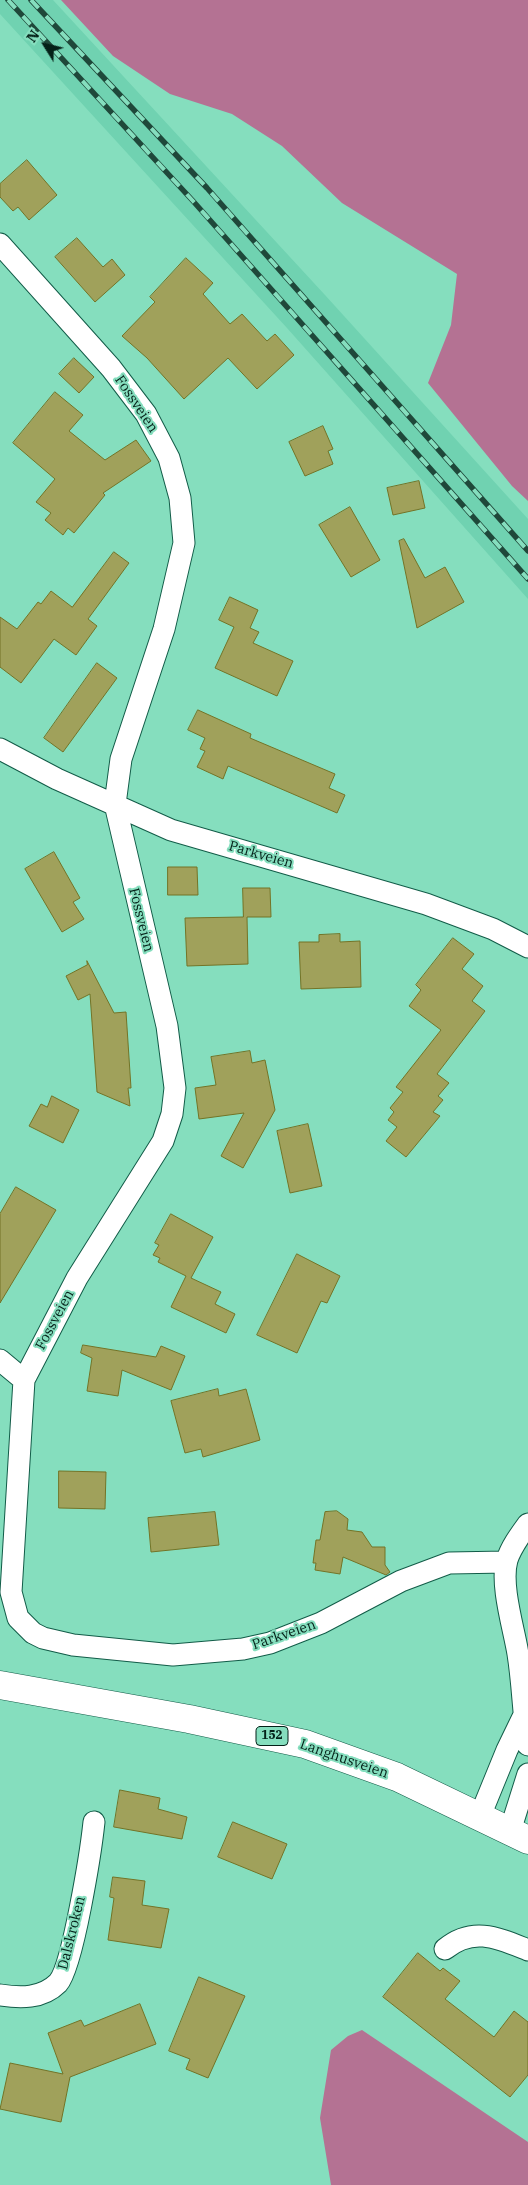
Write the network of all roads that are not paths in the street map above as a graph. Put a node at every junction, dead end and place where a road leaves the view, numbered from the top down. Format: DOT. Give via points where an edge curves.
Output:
graph roads {
  1 [pos="0,244"];
  2 [pos="0,749"];
  3 [pos="115,804"];
  4 [pos="528,947"];
  5 [pos="0,1360"];
  6 [pos="24,1380"];
  7 [pos="528,1524"];
  8 [pos="506,1562"];
  9 [pos="24,1624"];
  10 [pos="0,1685"];
  11 [pos="523,1717"];
  12 [pos="528,1746"];
  13 [pos="528,1774"];
  14 [pos="480,1816"];
  15 [pos="94,1822"];
  16 [pos="519,1835"];
  17 [pos="445,1949"];
  18 [pos="528,1950"];
  19 [pos="0,1995"];
  1 -- 3 [label="street, Fossveien" via="111,368 146,414 169,458 180,498 184,542 178,578 120,759"];
  2 -- 3 [label="street, Parkveien" via="56,779"];
  3 -- 4 [label="street, Parkveien" via="171,830 426,904 493,929"];
  3 -- 6 [label="street, Fossveien" via="167,1026 175,1088 172,1114 163,1142 77,1278"];
  5 -- 6 [label="street"];
  6 -- 9 [label="street, Fossveien" via="11,1592 14,1610"];
  7 -- 8 [label="street"];
  8 -- 9 [label="street, Parkveien" via="466,1561 432,1568 298,1633 243,1649 173,1655 73,1645 43,1638"];
  8 -- 11 [label="street" via="506,1581 519,1657"];
  10 -- 14 [label="main road, Langhusveien / 152" via="305,1744 397,1777"];
  11 -- 12 [label="street"];
  11 -- 14 [label="street"];
  13 -- 16 [label="street"];
  14 -- 16 [label="main road, Langhusveien / 152"];
  15 -- 19 [label="street, Dalskroken" via="88,1867 66,1966 59,1982 48,1991 23,1998"];
  17 -- 18 [label="street" via="460,1939 481,1935"];
}
